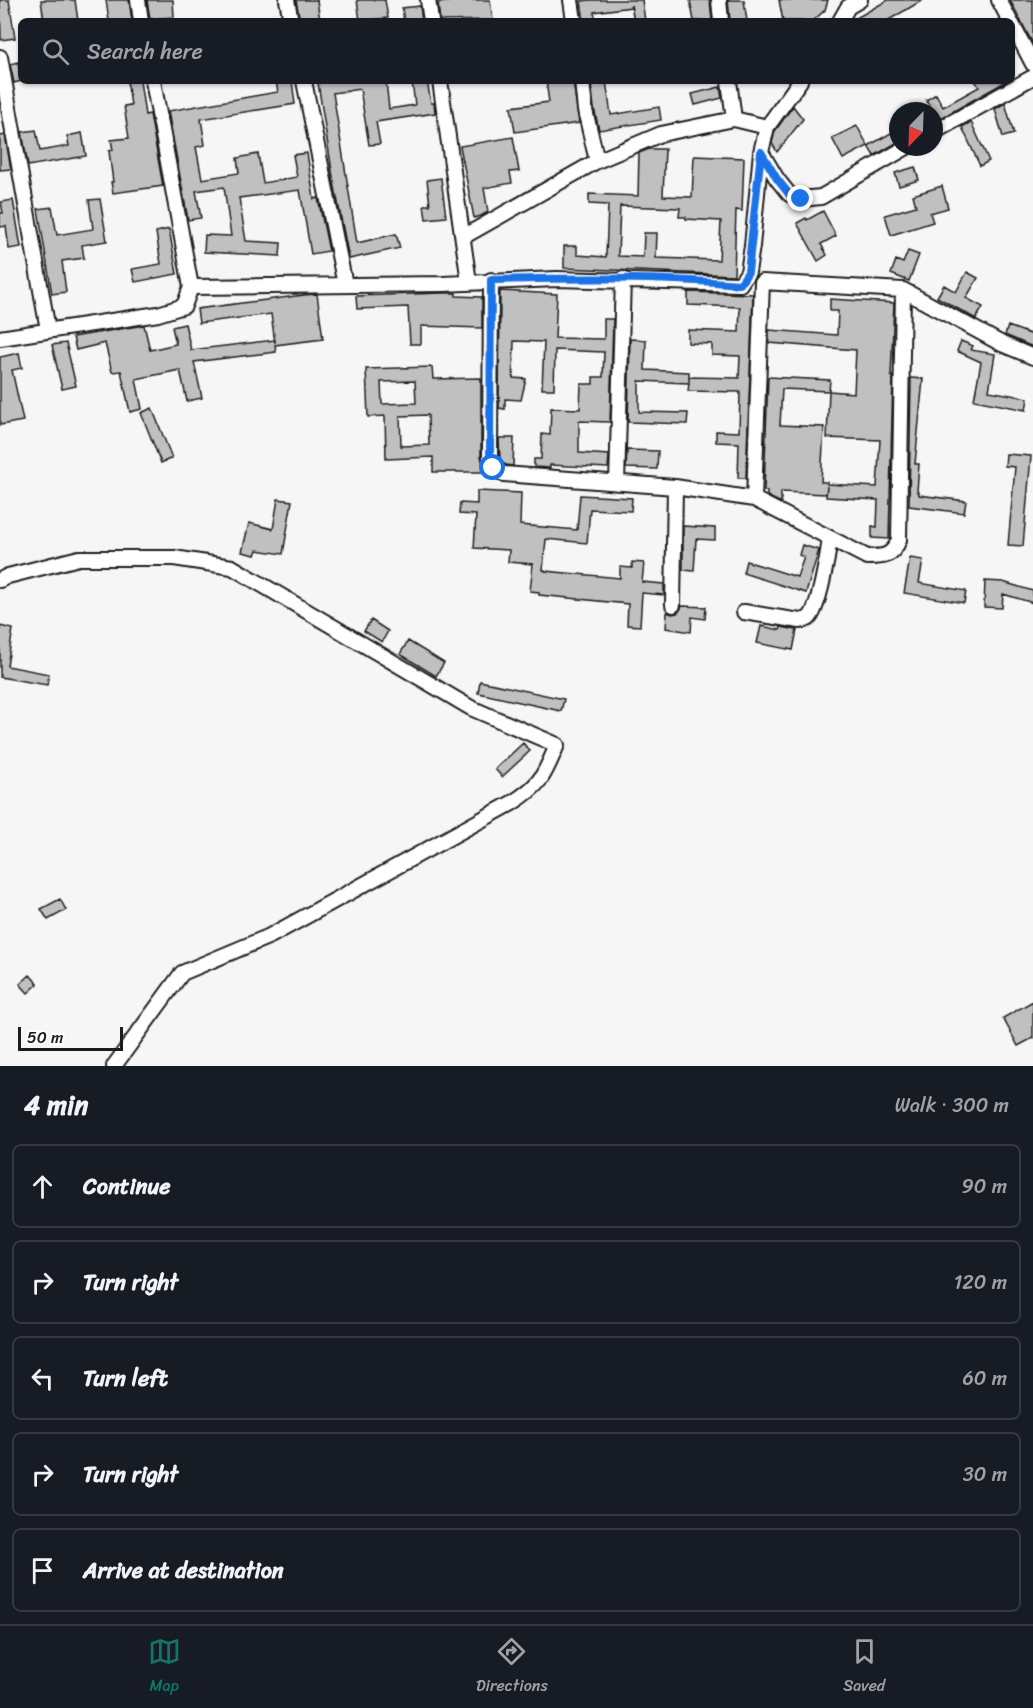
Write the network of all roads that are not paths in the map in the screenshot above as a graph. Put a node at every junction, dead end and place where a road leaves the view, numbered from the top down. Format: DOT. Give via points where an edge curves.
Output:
graph roads {
  1 [pos="138,0"];
  2 [pos="287,0"];
  3 [pos="428,0"];
  4 [pos="571,0"];
  5 [pos="718,0"];
  6 [pos="999,0"];
  7 [pos="852,2"];
  8 [pos="141,18"];
  9 [pos="290,18"];
  10 [pos="431,18"];
  11 [pos="574,18"];
  12 [pos="721,18"];
  13 [pos="842,18"];
  14 [pos="1008,18"];
  15 [pos="1015,30"];
  16 [pos="0,57"];
  17 [pos="1033,64"];
  18 [pos="1033,77"];
  19 [pos="154,84"];
  20 [pos="305,84"];
  21 [pos="440,84"];
  22 [pos="582,84"];
  23 [pos="729,84"];
  24 [pos="798,84"];
  25 [pos="734,119"];
  26 [pos="943,127"];
  27 [pos="767,128"];
  28 [pos="761,152"];
  29 [pos="892,156"];
  30 [pos="597,161"];
  31 [pos="462,237"];
  32 [pos="623,279"];
  33 [pos="491,280"];
  34 [pos="469,282"];
  35 [pos="762,282"];
  36 [pos="740,284"];
  37 [pos="345,285"];
  38 [pos="191,287"];
  39 [pos="903,290"];
  40 [pos="48,330"];
  41 [pos="0,338"];
  42 [pos="1033,357"];
  43 [pos="617,483"];
  44 [pos="675,487"];
  45 [pos="754,499"];
  46 [pos="830,539"];
  47 [pos="0,580"];
  48 [pos="673,605"];
  49 [pos="744,612"];
  50 [pos="114,1066"];
  1 -- 8 [label="street"];
  2 -- 9 [label="street"];
  3 -- 10 [label="street"];
  4 -- 11 [label="street"];
  5 -- 12 [label="street"];
  6 -- 14 [label="street"];
  7 -- 13 [label="street"];
  15 -- 17 [label="street"];
  16 -- 40 [label="street"];
  18 -- 26 [label="street"];
  19 -- 38 [label="street"];
  20 -- 37 [label="street"];
  21 -- 31 [label="street"];
  22 -- 30 [label="street"];
  23 -- 25 [label="street"];
  24 -- 27 [label="street"];
  25 -- 27 [label="street"];
  25 -- 30 [label="street" via="661,134"];
  27 -- 28 [label="street"];
  28 -- 29 [label="street" via="789,194 801,199 821,197"];
  28 -- 36 [label="street" via="748,272"];
  30 -- 31 [label="street"];
  31 -- 34 [label="street"];
  32 -- 33 [label="street"];
  32 -- 36 [label="street"];
  32 -- 43 [label="street"];
  33 -- 34 [label="street"];
  33 -- 43 [label="street" via="490,464 504,474"];
  34 -- 37 [label="street"];
  35 -- 36 [label="street"];
  35 -- 39 [label="street"];
  35 -- 45 [label="street"];
  37 -- 38 [label="street"];
  38 -- 40 [label="street" via="184,306 158,314"];
  39 -- 42 [label="street"];
  39 -- 46 [label="street" via="899,540 894,550 883,557 867,557"];
  40 -- 41 [label="street"];
  43 -- 44 [label="street"];
  44 -- 45 [label="street"];
  44 -- 48 [label="street"];
  45 -- 46 [label="street"];
  46 -- 49 [label="street" via="823,579 808,619"];
  47 -- 50 [label="street" via="79,558 174,558 232,567 471,708 557,745 545,774 530,792 512,803 270,936 182,973"];
}
